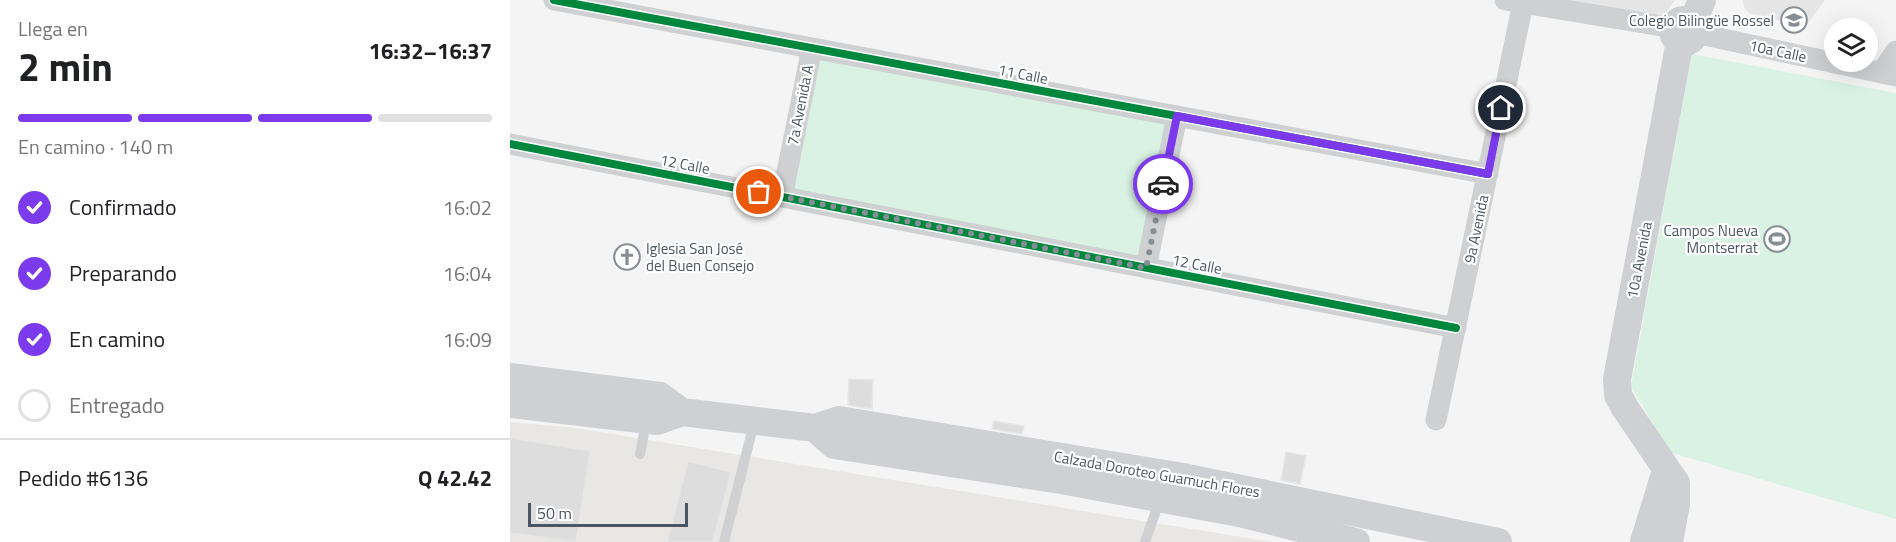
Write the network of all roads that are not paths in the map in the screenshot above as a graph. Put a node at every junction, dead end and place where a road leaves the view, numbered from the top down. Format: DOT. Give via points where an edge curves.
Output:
graph roads {
  1 [pos="554,0"];
  2 [pos="1514,2"];
  3 [pos="1689,21"];
  4 [pos="812,48"];
  5 [pos="1896,51"];
  6 [pos="1888,74"];
  7 [pos="1177,116"];
  8 [pos="510,144"];
  9 [pos="1488,174"];
  10 [pos="782,197"];
  11 [pos="1146,268"];
  12 [pos="1456,328"];
  13 [pos="510,401"];
  14 [pos="682,412"];
  15 [pos="646,420"];
  16 [pos="1437,420"];
  17 [pos="755,421"];
  18 [pos="814,428"];
  19 [pos="640,454"];
  20 [pos="1666,466"];
  21 [pos="1160,499"];
  22 [pos="1304,501"];
  23 [pos="1296,535"];
  24 [pos="724,542"];
  25 [pos="1145,542"];
  26 [pos="1356,542"];
  27 [pos="1498,542"];
  28 [pos="1644,542"];
  29 [pos="1669,542"];
  1 -- 4 [label="street, 11 Calle"];
  2 -- 3 [label="street, 10a Calle"];
  2 -- 9 [label="street, 9a Avenida"];
  3 -- 6 [label="street, 10a Calle"];
  3 -- 20 [label="main road, 10a Avenida" via="1617,379 1618,395 1625,408"];
  4 -- 7 [label="street, 11 Calle"];
  4 -- 10 [label="street, 7a Avenida A"];
  5 -- 6 [label="street"];
  7 -- 9 [label="street, 11 Calle"];
  7 -- 11 [label="street"];
  8 -- 10 [label="street, 12 Calle"];
  9 -- 12 [label="street, 9a Avenida"];
  10 -- 11 [label="street, 12 Calle"];
  11 -- 12 [label="street, 12 Calle"];
  12 -- 16 [label="street, 9a Avenida"];
  13 -- 14 [label="main road, Calzada Doroteo Guamuch Flores" via="660,396"];
  13 -- 15 [label="main road, Calzada Doroteo Guamuch Flores"];
  14 -- 15 [label="main road, Calzada Doroteo Guamuch Flores" via="657,422"];
  14 -- 17 [label="main road, Calzada Doroteo Guamuch Flores"];
  15 -- 19 [label="lane"];
  17 -- 18 [label="main road, Calzada Doroteo Guamuch Flores"];
  17 -- 24 [label="lane"];
  18 -- 21 [label="main road, Calzada Doroteo Guamuch Flores" via="834,445"];
  18 -- 22 [label="main road, Calzada Doroteo Guamuch Flores" via="839,420"];
  20 -- 28 [label="main road"];
  20 -- 29 [label="main road, 10a Avenida" via="1676,483"];
  21 -- 23 [label="main road, Calzada Doroteo Guamuch Flores" via="1239,513"];
  21 -- 25 [label="lane"];
  22 -- 23 [label="street"];
  22 -- 27 [label="main road, Calzada Doroteo Guamuch Flores"];
  23 -- 26 [label="main road, Calzada Doroteo Guamuch Flores"];
}
